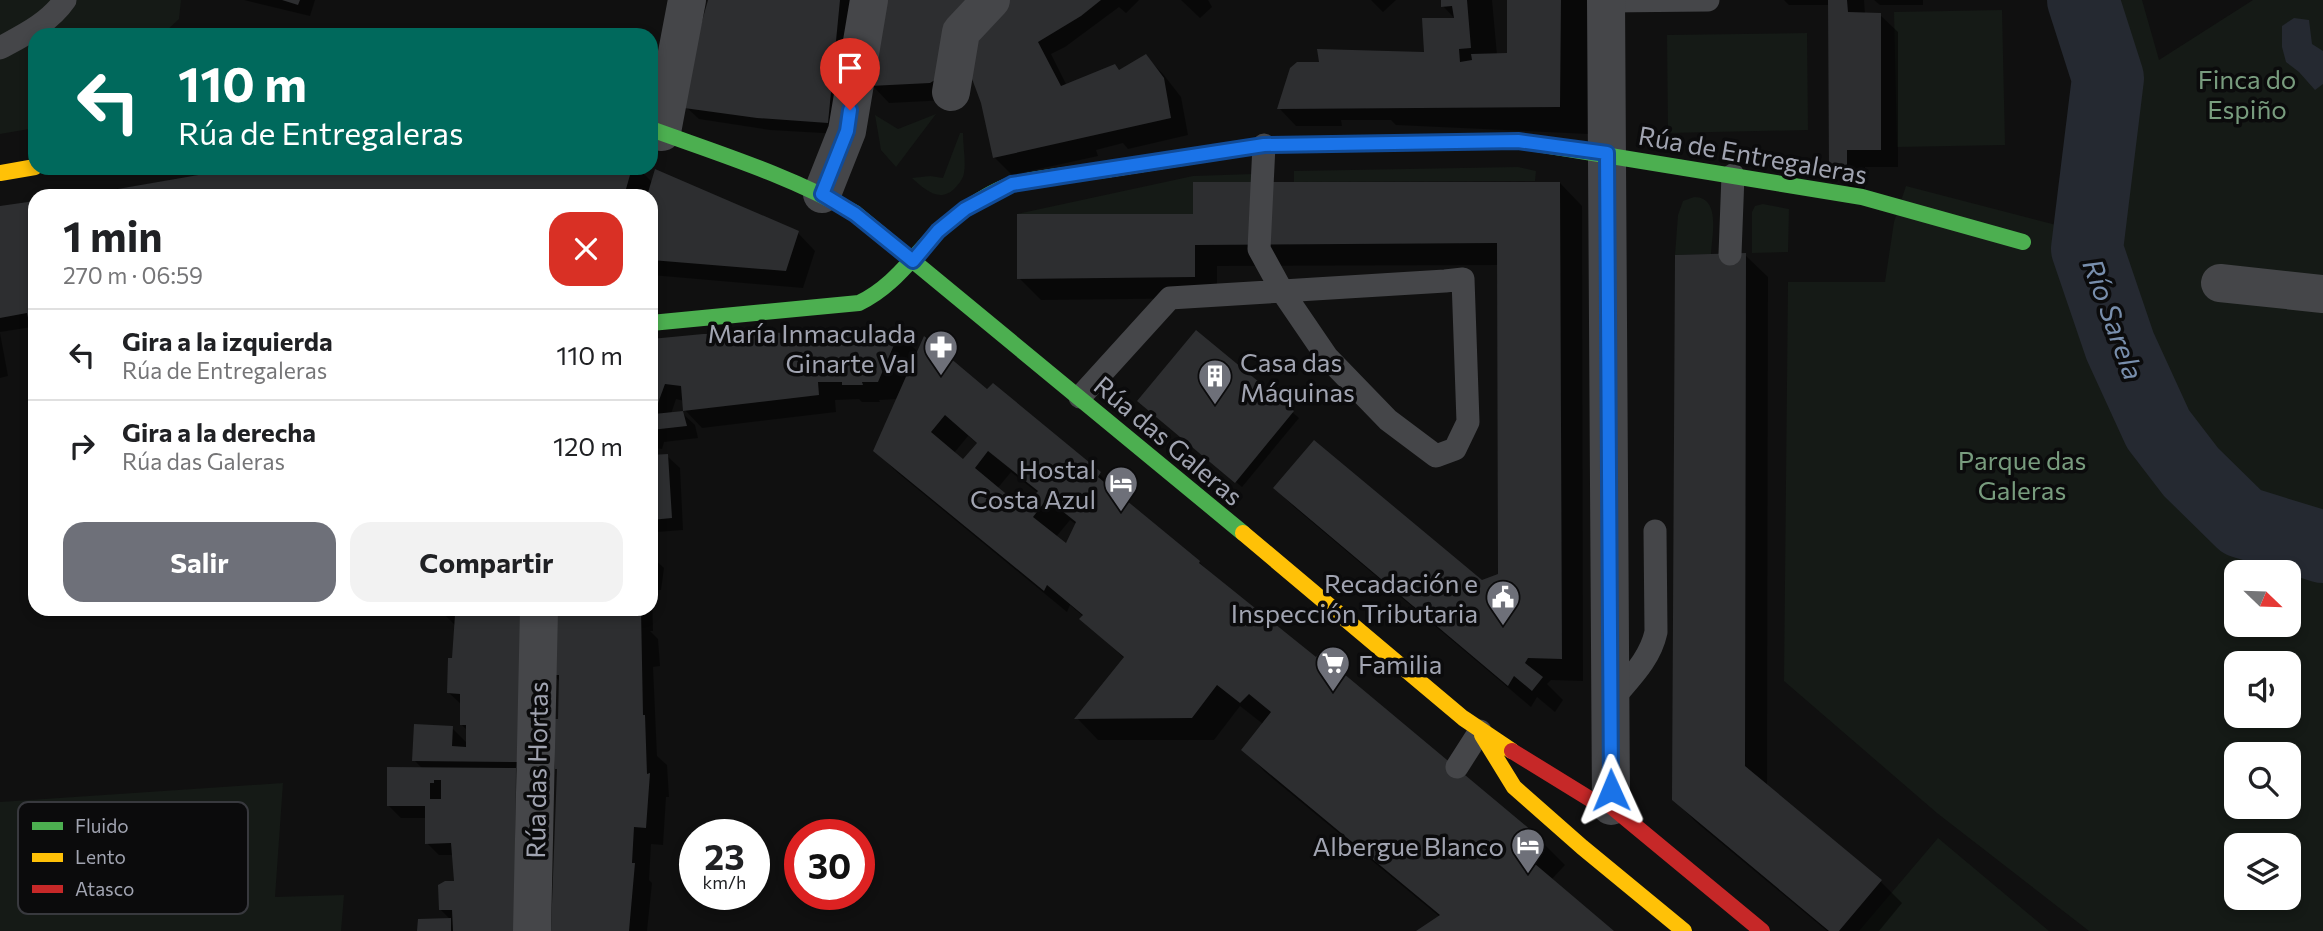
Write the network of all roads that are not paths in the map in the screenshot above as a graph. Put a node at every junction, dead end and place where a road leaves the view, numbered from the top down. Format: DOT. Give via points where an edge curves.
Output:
graph roads {
  1 [pos="65,0"];
  2 [pos="687,0"];
  3 [pos="869,0"];
  4 [pos="991,0"];
  5 [pos="1708,0"];
  6 [pos="1606,1"];
  7 [pos="36,28"];
  8 [pos="28,34"];
  9 [pos="0,48"];
  10 [pos="951,92"];
  11 [pos="658,123"];
  12 [pos="658,132"];
  13 [pos="1264,145"];
  14 [pos="1607,153"];
  15 [pos="28,168"];
  16 [pos="0,173"];
  17 [pos="1733,175"];
  18 [pos="822,194"];
  19 [pos="2023,242"];
  20 [pos="1730,254"];
  21 [pos="913,261"];
  22 [pos="2220,283"];
  23 [pos="1282,291"];
  24 [pos="2323,294"];
  25 [pos="658,322"];
  26 [pos="1080,397"];
  27 [pos="1655,531"];
  28 [pos="539,616"];
  29 [pos="1609,704"];
  30 [pos="1480,730"];
  31 [pos="1499,765"];
  32 [pos="1457,767"];
  33 [pos="1538,786"];
  34 [pos="1604,793"];
  35 [pos="1565,803"];
  36 [pos="532,931"];
  37 [pos="1684,931"];
  38 [pos="1762,931"];
  1 -- 7 [label="lane"];
  2 -- 11 [label="street"];
  3 -- 18 [label="street" via="847,131"];
  4 -- 10 [label="street" via="961,32"];
  5 -- 6 [label="lane"];
  6 -- 14 [label="street"];
  8 -- 9 [label="lane"];
  12 -- 18 [label="street, Rúa das Galeras"];
  13 -- 14 [label="street, Rúa de Entregaleras" via="1518,141"];
  13 -- 21 [label="street, Rúa de Entregaleras" via="1012,184 965,209 938,231"];
  13 -- 23 [label="lane" via="1259,249"];
  14 -- 17 [label="street, Rúa de Entregaleras"];
  14 -- 29 [label="street"];
  15 -- 16 [label="street"];
  17 -- 19 [label="street, Rúa de Entregaleras" via="1863,197"];
  17 -- 20 [label="lane"];
  18 -- 21 [label="street, Rúa das Galeras"];
  21 -- 25 [label="street, Rúa de Entregaleras" via="876,295 859,303"];
  21 -- 26 [label="street, Rúa das Galeras"];
  22 -- 24 [label="street"];
  23 -- 23 [label="lane" via="1327,357 1388,420 1436,456 1455,449 1468,422 1464,279"];
  23 -- 26 [label="lane" via="1170,298"];
  26 -- 30 [label="street, Rúa das Galeras"];
  27 -- 29 [label="lane" via="1653,647"];
  28 -- 36 [label="street, Rúa das Hortas"];
  29 -- 34 [label="street"];
  30 -- 31 [label="street, Rúa das Galeras"];
  30 -- 32 [label="lane"];
  30 -- 34 [label="street, Rúa das Galeras"];
  31 -- 33 [label="street"];
  31 -- 37 [label="street, Rúa das Galeras" via="1539,810"];
  34 -- 35 [label="street" via="1584,805"];
  34 -- 38 [label="street, Rúa das Galeras"];
}
